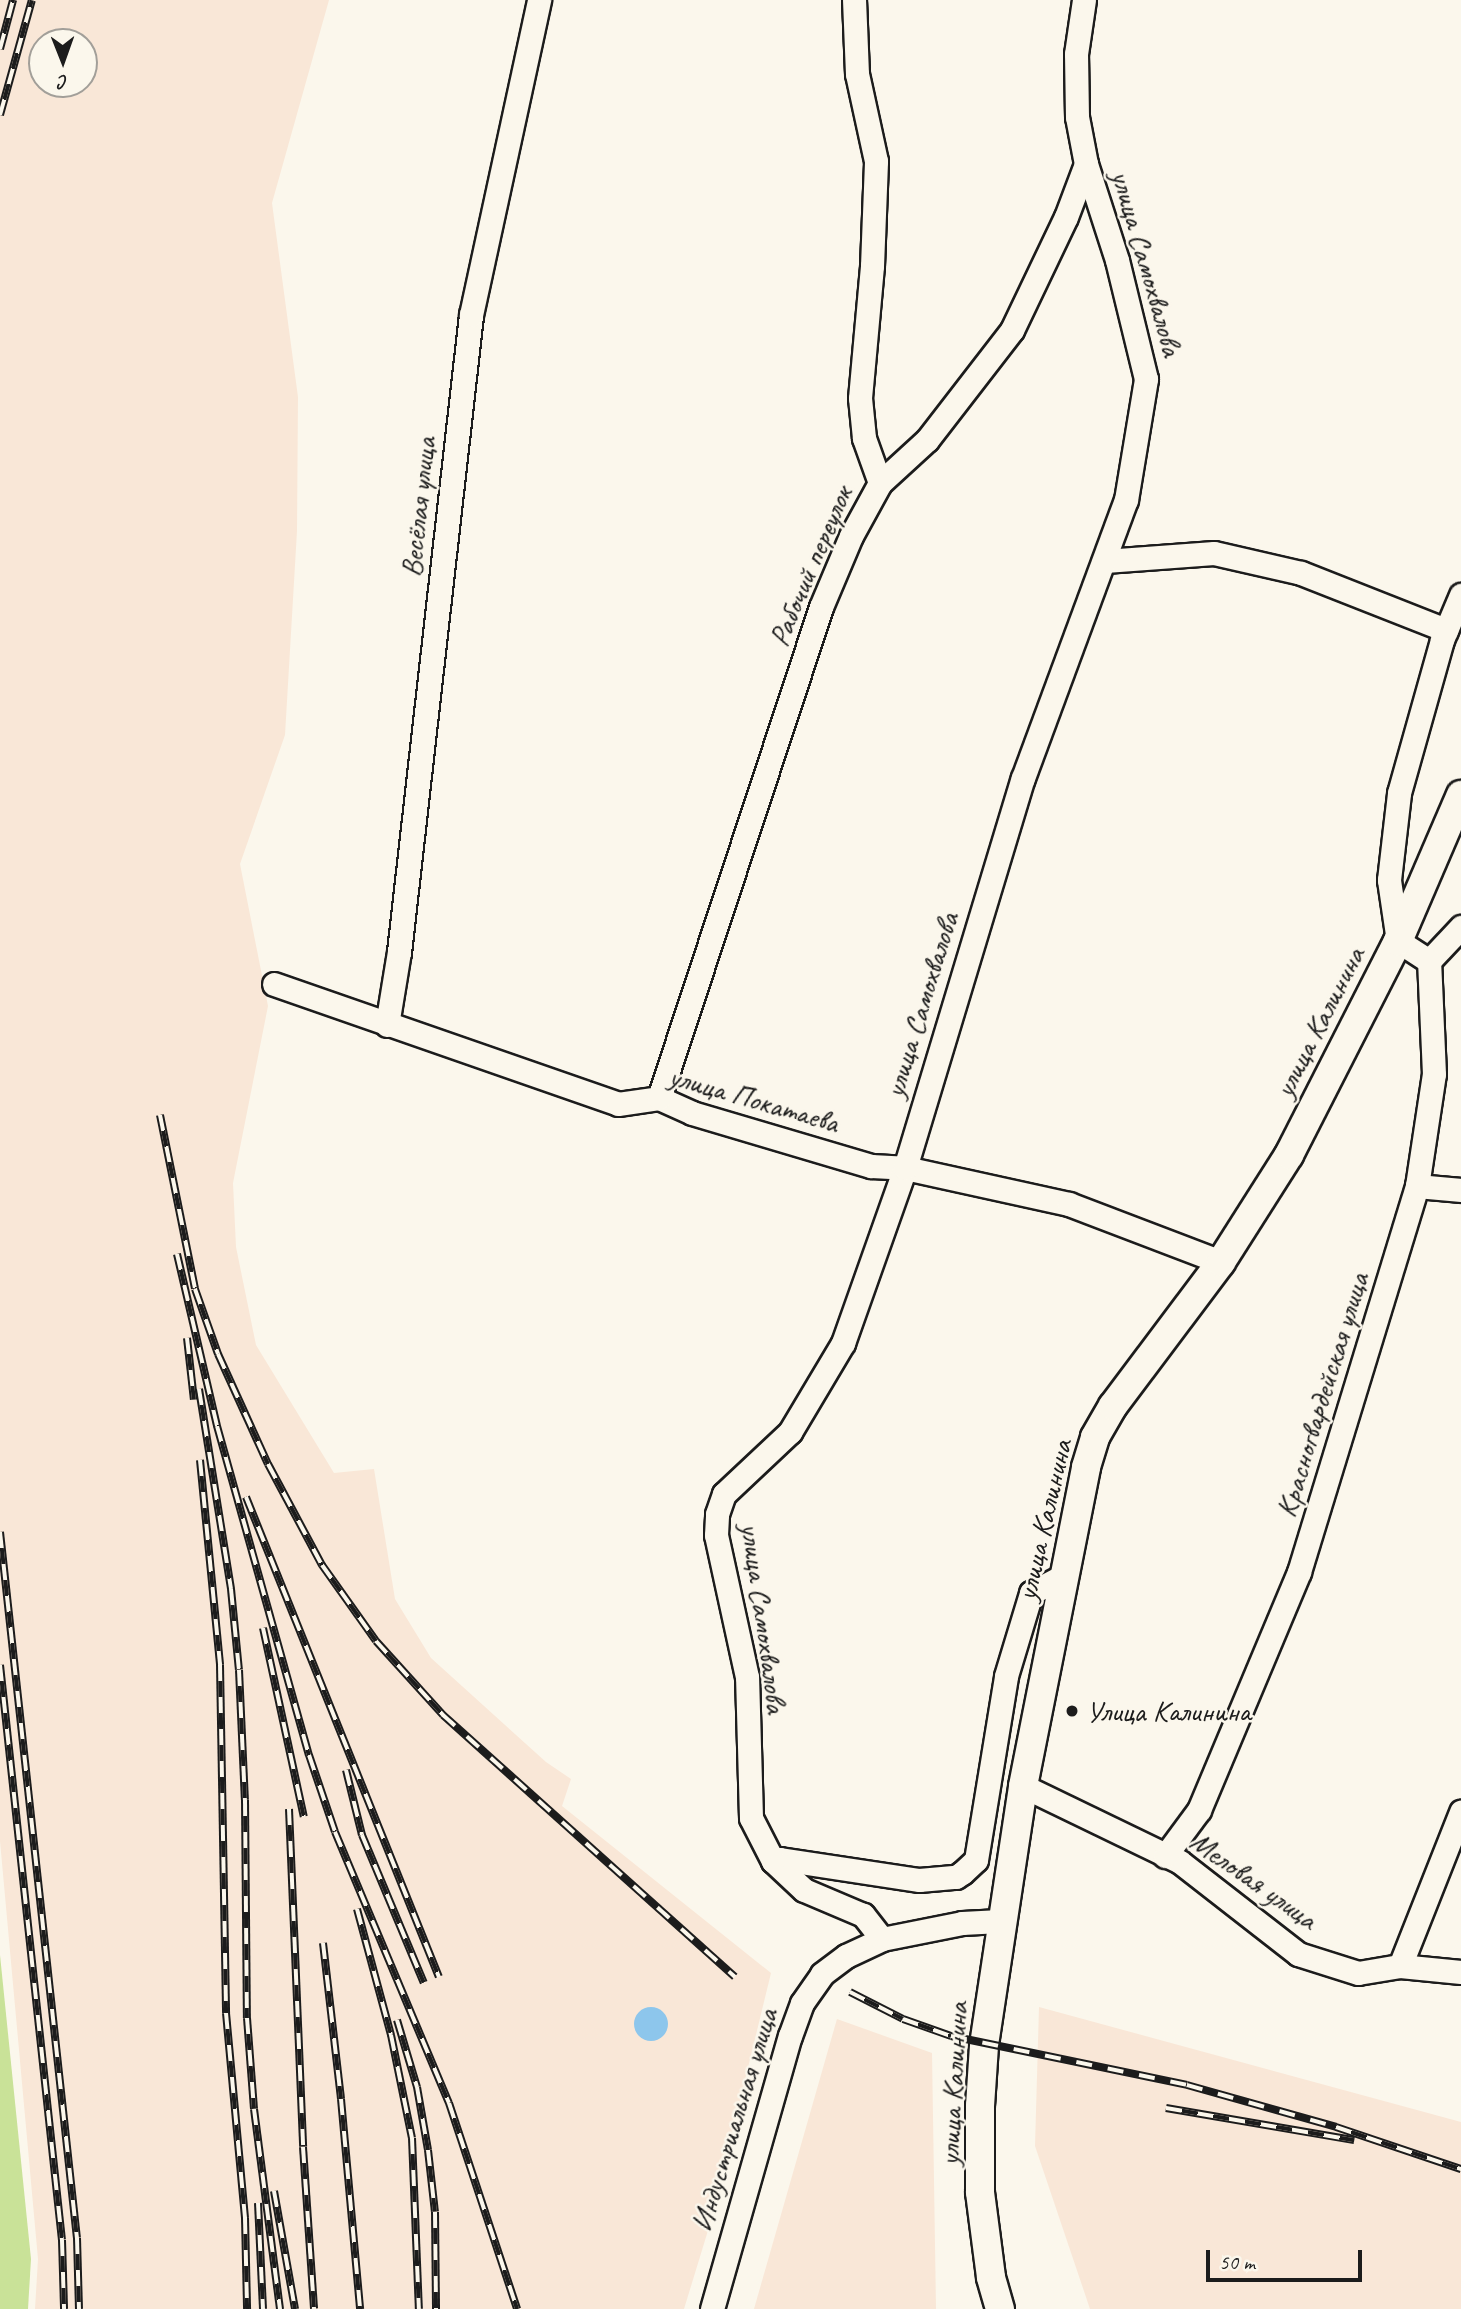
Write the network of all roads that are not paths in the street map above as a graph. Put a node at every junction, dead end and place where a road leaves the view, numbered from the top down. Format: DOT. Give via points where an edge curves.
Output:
graph roads {
  1 [pos="539,0"];
  2 [pos="854,0"];
  3 [pos="1084,0"];
  4 [pos="1086,164"];
  5 [pos="880,483"];
  6 [pos="1105,561"];
  7 [pos="1461,595"];
  8 [pos="1446,630"];
  9 [pos="1461,795"];
  10 [pos="1461,927"];
  11 [pos="1398,941"];
  12 [pos="1429,961"];
  13 [pos="274,984"];
  14 [pos="387,1025"];
  15 [pos="659,1098"];
  16 [pos="905,1168"];
  17 [pos="1417,1186"];
  18 [pos="1461,1190"];
  19 [pos="1221,1262"];
  20 [pos="1065,1575"];
  21 [pos="1023,1786"];
  22 [pos="1461,1812"];
  23 [pos="1165,1856"];
  24 [pos="772,1861"];
  25 [pos="1000,1921"];
  26 [pos="882,1939"];
  27 [pos="1399,1966"];
  28 [pos="1461,1972"];
  29 [pos="712,2309"];
  30 [pos="1000,2309"];
  1 -- 14 [label="street, Весёлая улица" via="471,315"];
  2 -- 5 [label="street, Рабочий переулок" via="857,75 876,161 860,398 864,438"];
  3 -- 4 [label="street, улица Самохвалова" via="1076,54 1077,117"];
  4 -- 5 [label="street" via="1012,330 927,440"];
  4 -- 6 [label="street, улица Самохвалова" via="1117,260 1146,379 1126,500"];
  5 -- 15 [label="street, Рабочий переулок" via="821,607"];
  6 -- 8 [label="street" via="1214,553 1301,573"];
  6 -- 16 [label="street, улица Самохвалова" via="1023,778"];
  7 -- 8 [label="street"];
  8 -- 11 [label="street" via="1399,793 1390,880"];
  9 -- 11 [label="main road, улица Калинина"];
  10 -- 12 [label="street"];
  11 -- 12 [label="street"];
  11 -- 19 [label="main road, улица Калинина" via="1289,1155"];
  12 -- 17 [label="street, Красногвардейская улица" via="1434,1074"];
  13 -- 14 [label="street, улица Покатаева"];
  14 -- 15 [label="street, улица Покатаева" via="618,1104"];
  15 -- 16 [label="street, улица Покатаева" via="692,1113 871,1166"];
  16 -- 19 [label="street, улица Покатаева" via="1069,1204"];
  16 -- 24 [label="street, улица Самохвалова" via="843,1343 790,1432 724,1494 717,1514 716,1535 747,1677 751,1818"];
  17 -- 18 [label="street"];
  17 -- 23 [label="street, Красногвардейская улица" via="1299,1572 1199,1810"];
  19 -- 20 [label="main road, улица Калинина" via="1113,1406 1095,1437"];
  20 -- 21 [label="main road, улица Калинина"];
  20 -- 24 [label="street" via="1031,1592 1006,1676 976,1860 956,1877 919,1880 780,1858"];
  21 -- 23 [label="street, Меловая улица"];
  21 -- 25 [label="main road, улица Калинина"];
  22 -- 27 [label="street"];
  23 -- 27 [label="street, Меловая улица" via="1225,1895 1298,1954 1358,1973"];
  24 -- 26 [label="street, улица Самохвалова" via="804,1890 863,1915"];
  25 -- 26 [label="street, Индустриальная улица" via="962,1923"];
  25 -- 30 [label="main road, улица Калинина" via="980,2106 980,2192"];
  26 -- 29 [label="street, Индустриальная улица" via="822,1974 802,2003"];
  27 -- 28 [label="street, Меловая улица"];
}
